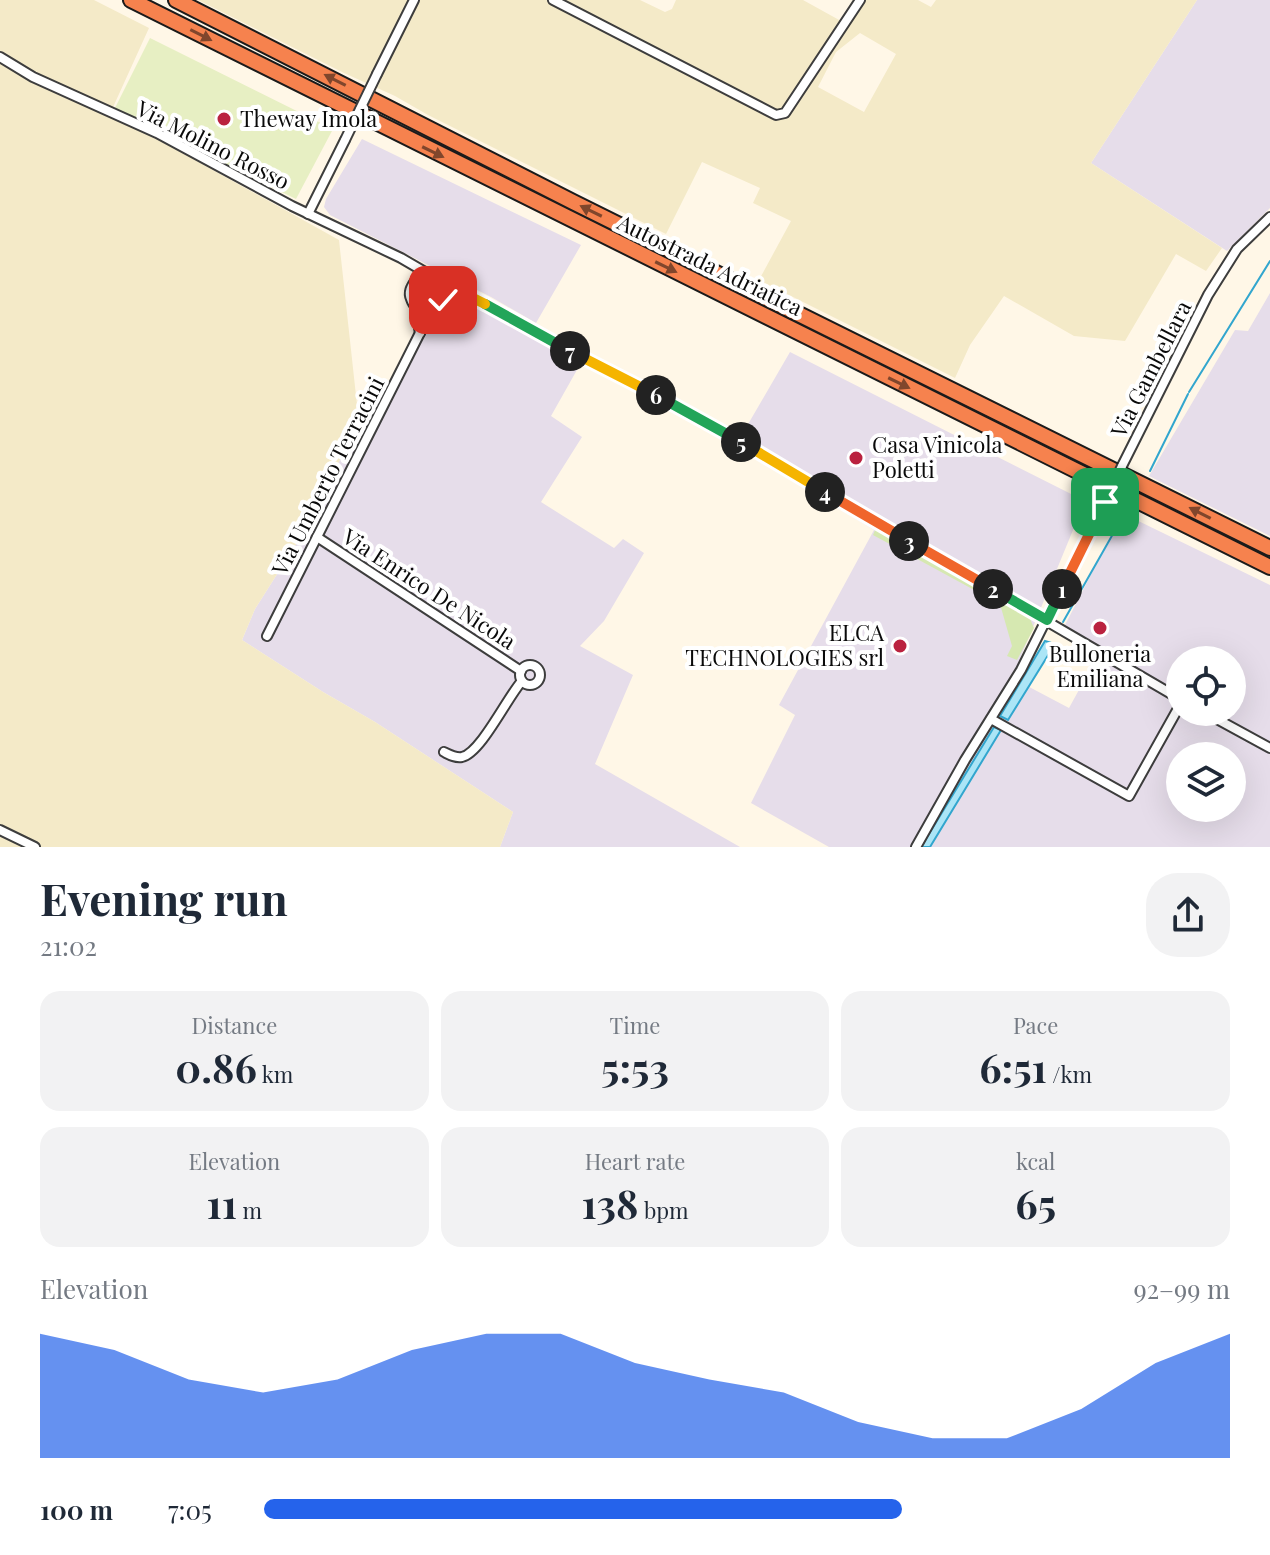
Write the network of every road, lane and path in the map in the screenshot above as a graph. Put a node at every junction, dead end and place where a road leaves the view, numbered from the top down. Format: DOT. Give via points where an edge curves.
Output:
graph roads {
  1 [pos="131,0"];
  2 [pos="176,0"];
  3 [pos="414,0"];
  4 [pos="553,0"];
  5 [pos="860,0"];
  6 [pos="0,57"];
  7 [pos="308,214"];
  8 [pos="1270,217"];
  9 [pos="410,265"];
  10 [pos="432,277"];
  11 [pos="412,286"];
  12 [pos="444,289"];
  13 [pos="470,297"];
  14 [pos="415,307"];
  15 [pos="434,310"];
  16 [pos="420,333"];
  17 [pos="317,537"];
  18 [pos="1270,548"];
  19 [pos="1270,567"];
  20 [pos="1047,620"];
  21 [pos="267,636"];
  22 [pos="1166,693"];
  23 [pos="991,719"];
  24 [pos="1167,726"];
  25 [pos="1230,726"];
  26 [pos="1270,748"];
  27 [pos="444,752"];
  28 [pos="0,830"];
  29 [pos="35,847"];
  30 [pos="916,847"];
  1 -- 19 [label="highway, Autostrada Adriatica, one-way"];
  18 -- 2 [label="highway, Autostrada Adriatica, one-way"];
  3 -- 7 [label="street, bridge"];
  4 -- 5 [label="street" via="776,115 785,113"];
  6 -- 7 [label="street, Via Molino Rosso"];
  7 -- 9 [label="street, Via Molino Rosso"];
  8 -- 20 [label="street, Via Gambellara, bridge" via="1237,249 1208,295"];
  9 -- 10 [label="street, Via Molino Rosso"];
  9 -- 11 [label="street"];
  10 -- 11 [label="street" via="420,278"];
  10 -- 12 [label="street"];
  11 -- 14 [label="street"];
  12 -- 13 [label="street"];
  12 -- 15 [label="street"];
  13 -- 15 [label="street"];
  13 -- 20 [label="street" via="690,413"];
  14 -- 15 [label="street"];
  14 -- 16 [label="street"];
  15 -- 16 [label="street, Via Umberto Terracini"];
  16 -- 17 [label="street, Via Umberto Terracini"];
  17 -- 21 [label="street, Via Umberto Terracini"];
  17 -- 27 [label="street, Via Enrico De Nicola" via="522,676 476,747 461,757"];
  20 -- 22 [label="street"];
  20 -- 23 [label="street, Via Gambellara"];
  23 -- 24 [label="street" via="1129,796"];
  23 -- 30 [label="street, Via Gambellara"];
  25 -- 26 [label="street"];
  28 -- 29 [label="street"];
}
